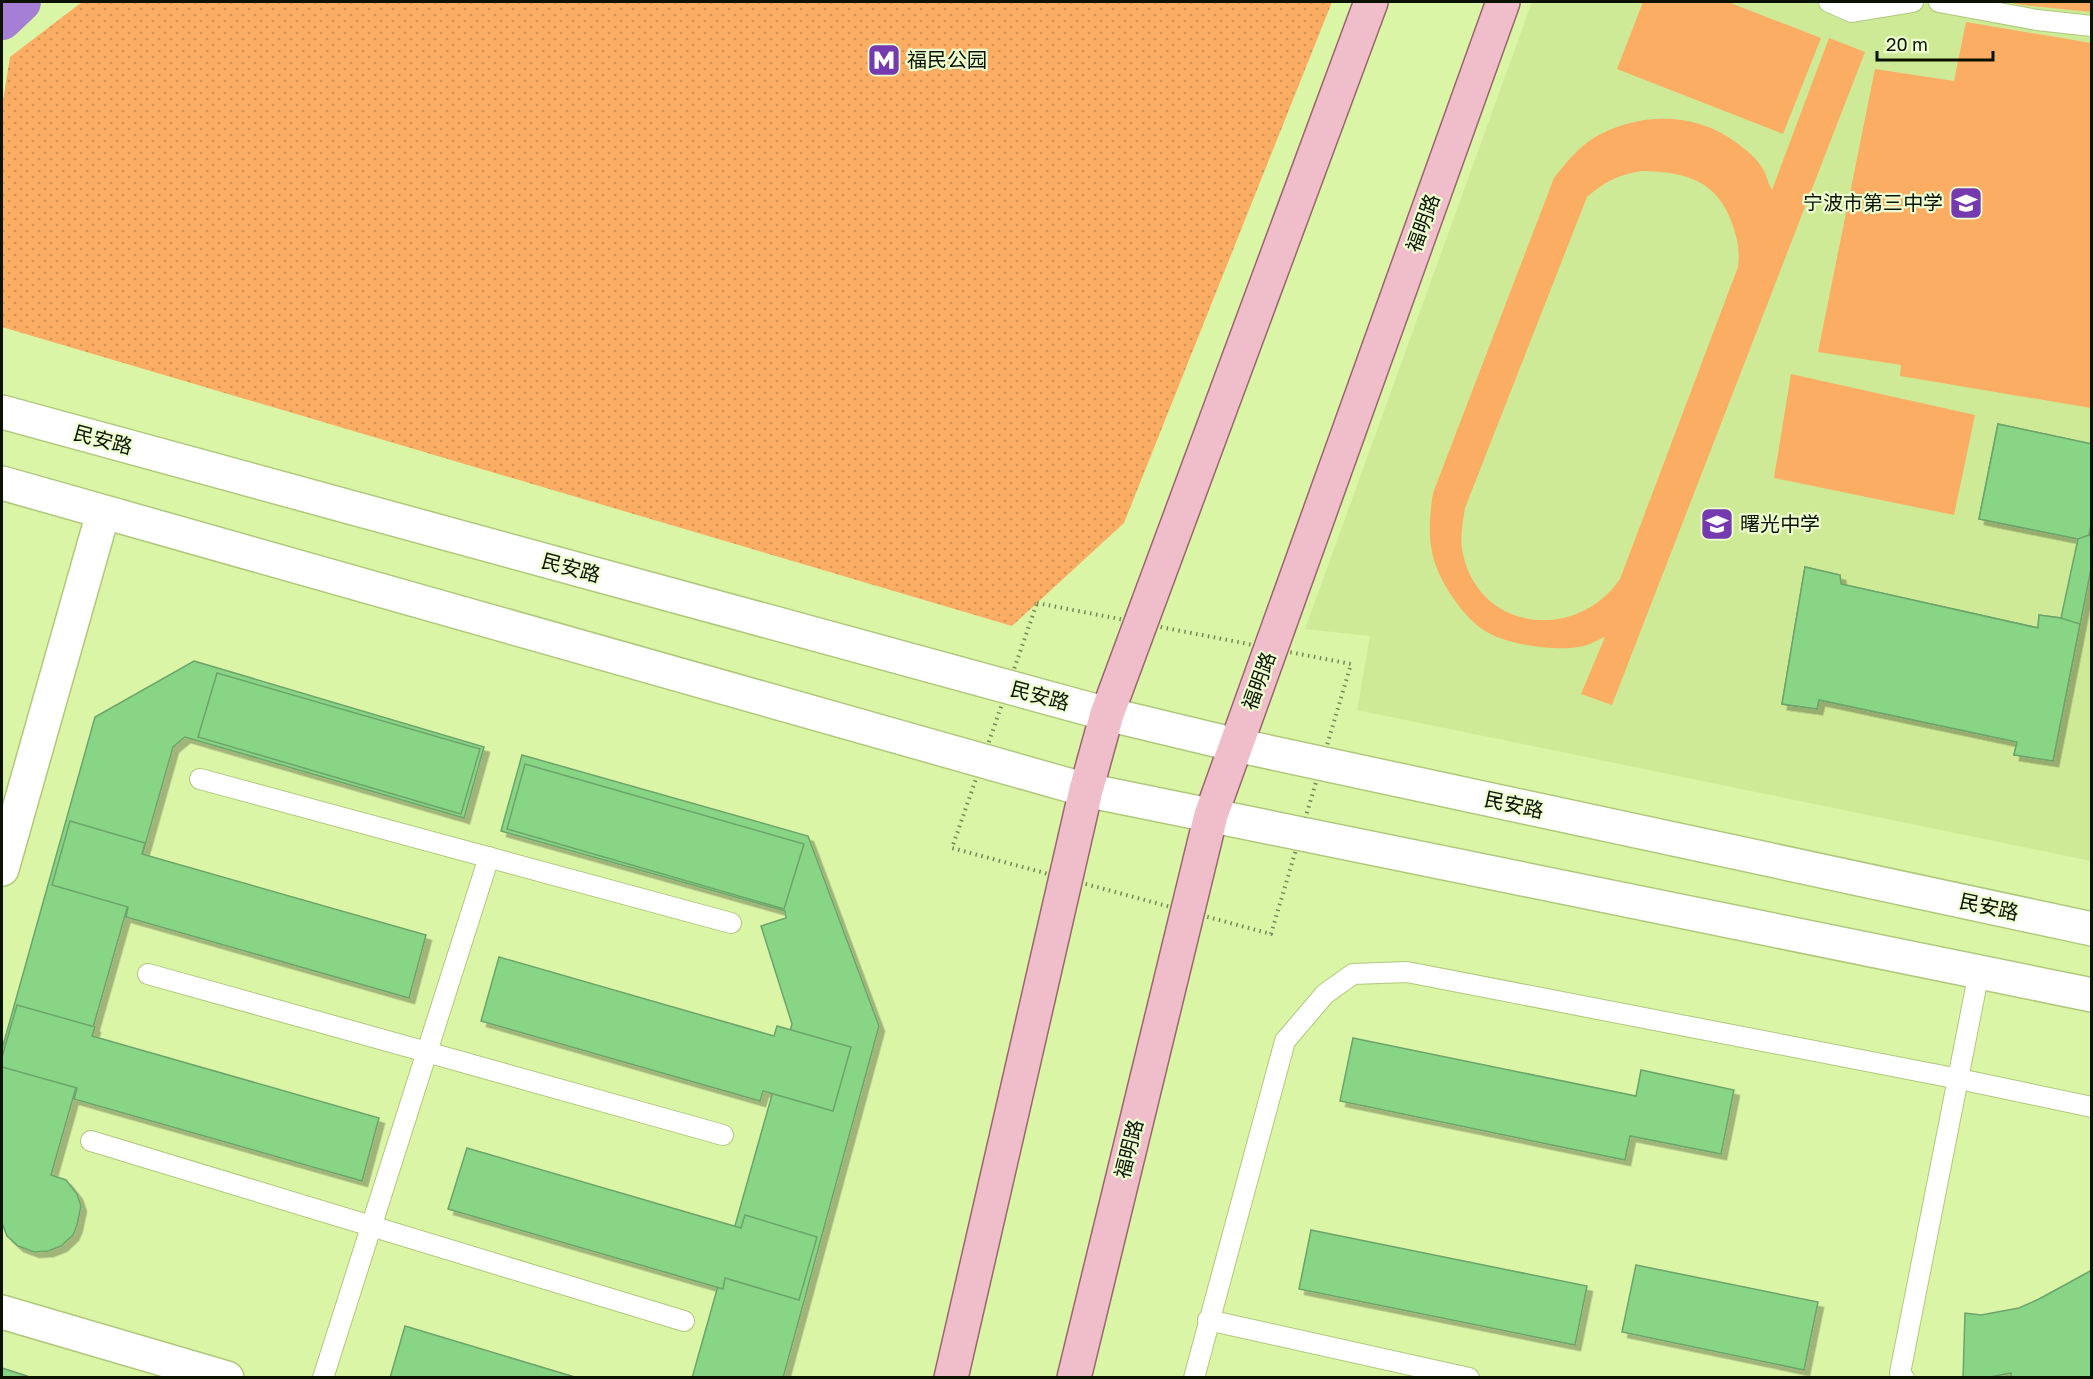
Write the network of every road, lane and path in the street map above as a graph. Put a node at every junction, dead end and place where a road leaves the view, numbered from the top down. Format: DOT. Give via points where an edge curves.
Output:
graph roads {
  1 [pos="1371,2"];
  2 [pos="1503,2"];
  3 [pos="1828,2"];
  4 [pos="1913,2"];
  5 [pos="1939,2"];
  6 [pos="2091,26"];
  7 [pos="2,412"];
  8 [pos="2,483"];
  9 [pos="103,513"];
  10 [pos="1107,714"];
  11 [pos="1236,746"];
  12 [pos="200,779"];
  13 [pos="1086,790"];
  14 [pos="1211,815"];
  15 [pos="489,857"];
  16 [pos="2,869"];
  17 [pos="731,923"];
  18 [pos="2091,929"];
  19 [pos="1979,972"];
  20 [pos="148,974"];
  21 [pos="2091,995"];
  22 [pos="426,1052"];
  23 [pos="1959,1078"];
  24 [pos="2091,1107"];
  25 [pos="723,1136"];
  26 [pos="91,1142"];
  27 [pos="371,1226"];
  28 [pos="2,1312"];
  29 [pos="1208,1320"];
  30 [pos="684,1321"];
  31 [pos="1897,1376"];
  32 [pos="227,1377"];
  33 [pos="323,1377"];
  34 [pos="951,1377"];
  35 [pos="1074,1377"];
  36 [pos="1194,1377"];
  37 [pos="1469,1377"];
  1 -- 10 [label="main road"];
  2 -- 11 [label="main road, 福明路"];
  3 -- 4 [label="lane" via="1852,12"];
  5 -- 6 [label="lane"];
  7 -- 10 [label="main road, 民安路"];
  8 -- 9 [label="main road"];
  9 -- 13 [label="main road"];
  9 -- 16 [label="main road"];
  10 -- 11 [label="main road, 民安路"];
  10 -- 13 [label="main road"];
  11 -- 14 [label="main road, 福明路"];
  11 -- 18 [label="main road, 民安路"];
  12 -- 15 [label="lane"];
  13 -- 14 [label="main road"];
  13 -- 34 [label="main road"];
  14 -- 19 [label="main road"];
  14 -- 35 [label="main road, 福明路"];
  15 -- 17 [label="lane"];
  15 -- 22 [label="lane"];
  19 -- 21 [label="main road"];
  19 -- 23 [label="lane"];
  20 -- 22 [label="lane"];
  22 -- 25 [label="lane"];
  22 -- 27 [label="lane"];
  23 -- 24 [label="lane"];
  23 -- 29 [label="lane" via="1407,972 1353,974 1325,994 1285,1041"];
  23 -- 31 [label="lane"];
  26 -- 27 [label="lane"];
  27 -- 30 [label="lane"];
  27 -- 33 [label="lane"];
  28 -- 32 [label="main road"];
  29 -- 36 [label="lane"];
  29 -- 37 [label="lane"];
}
